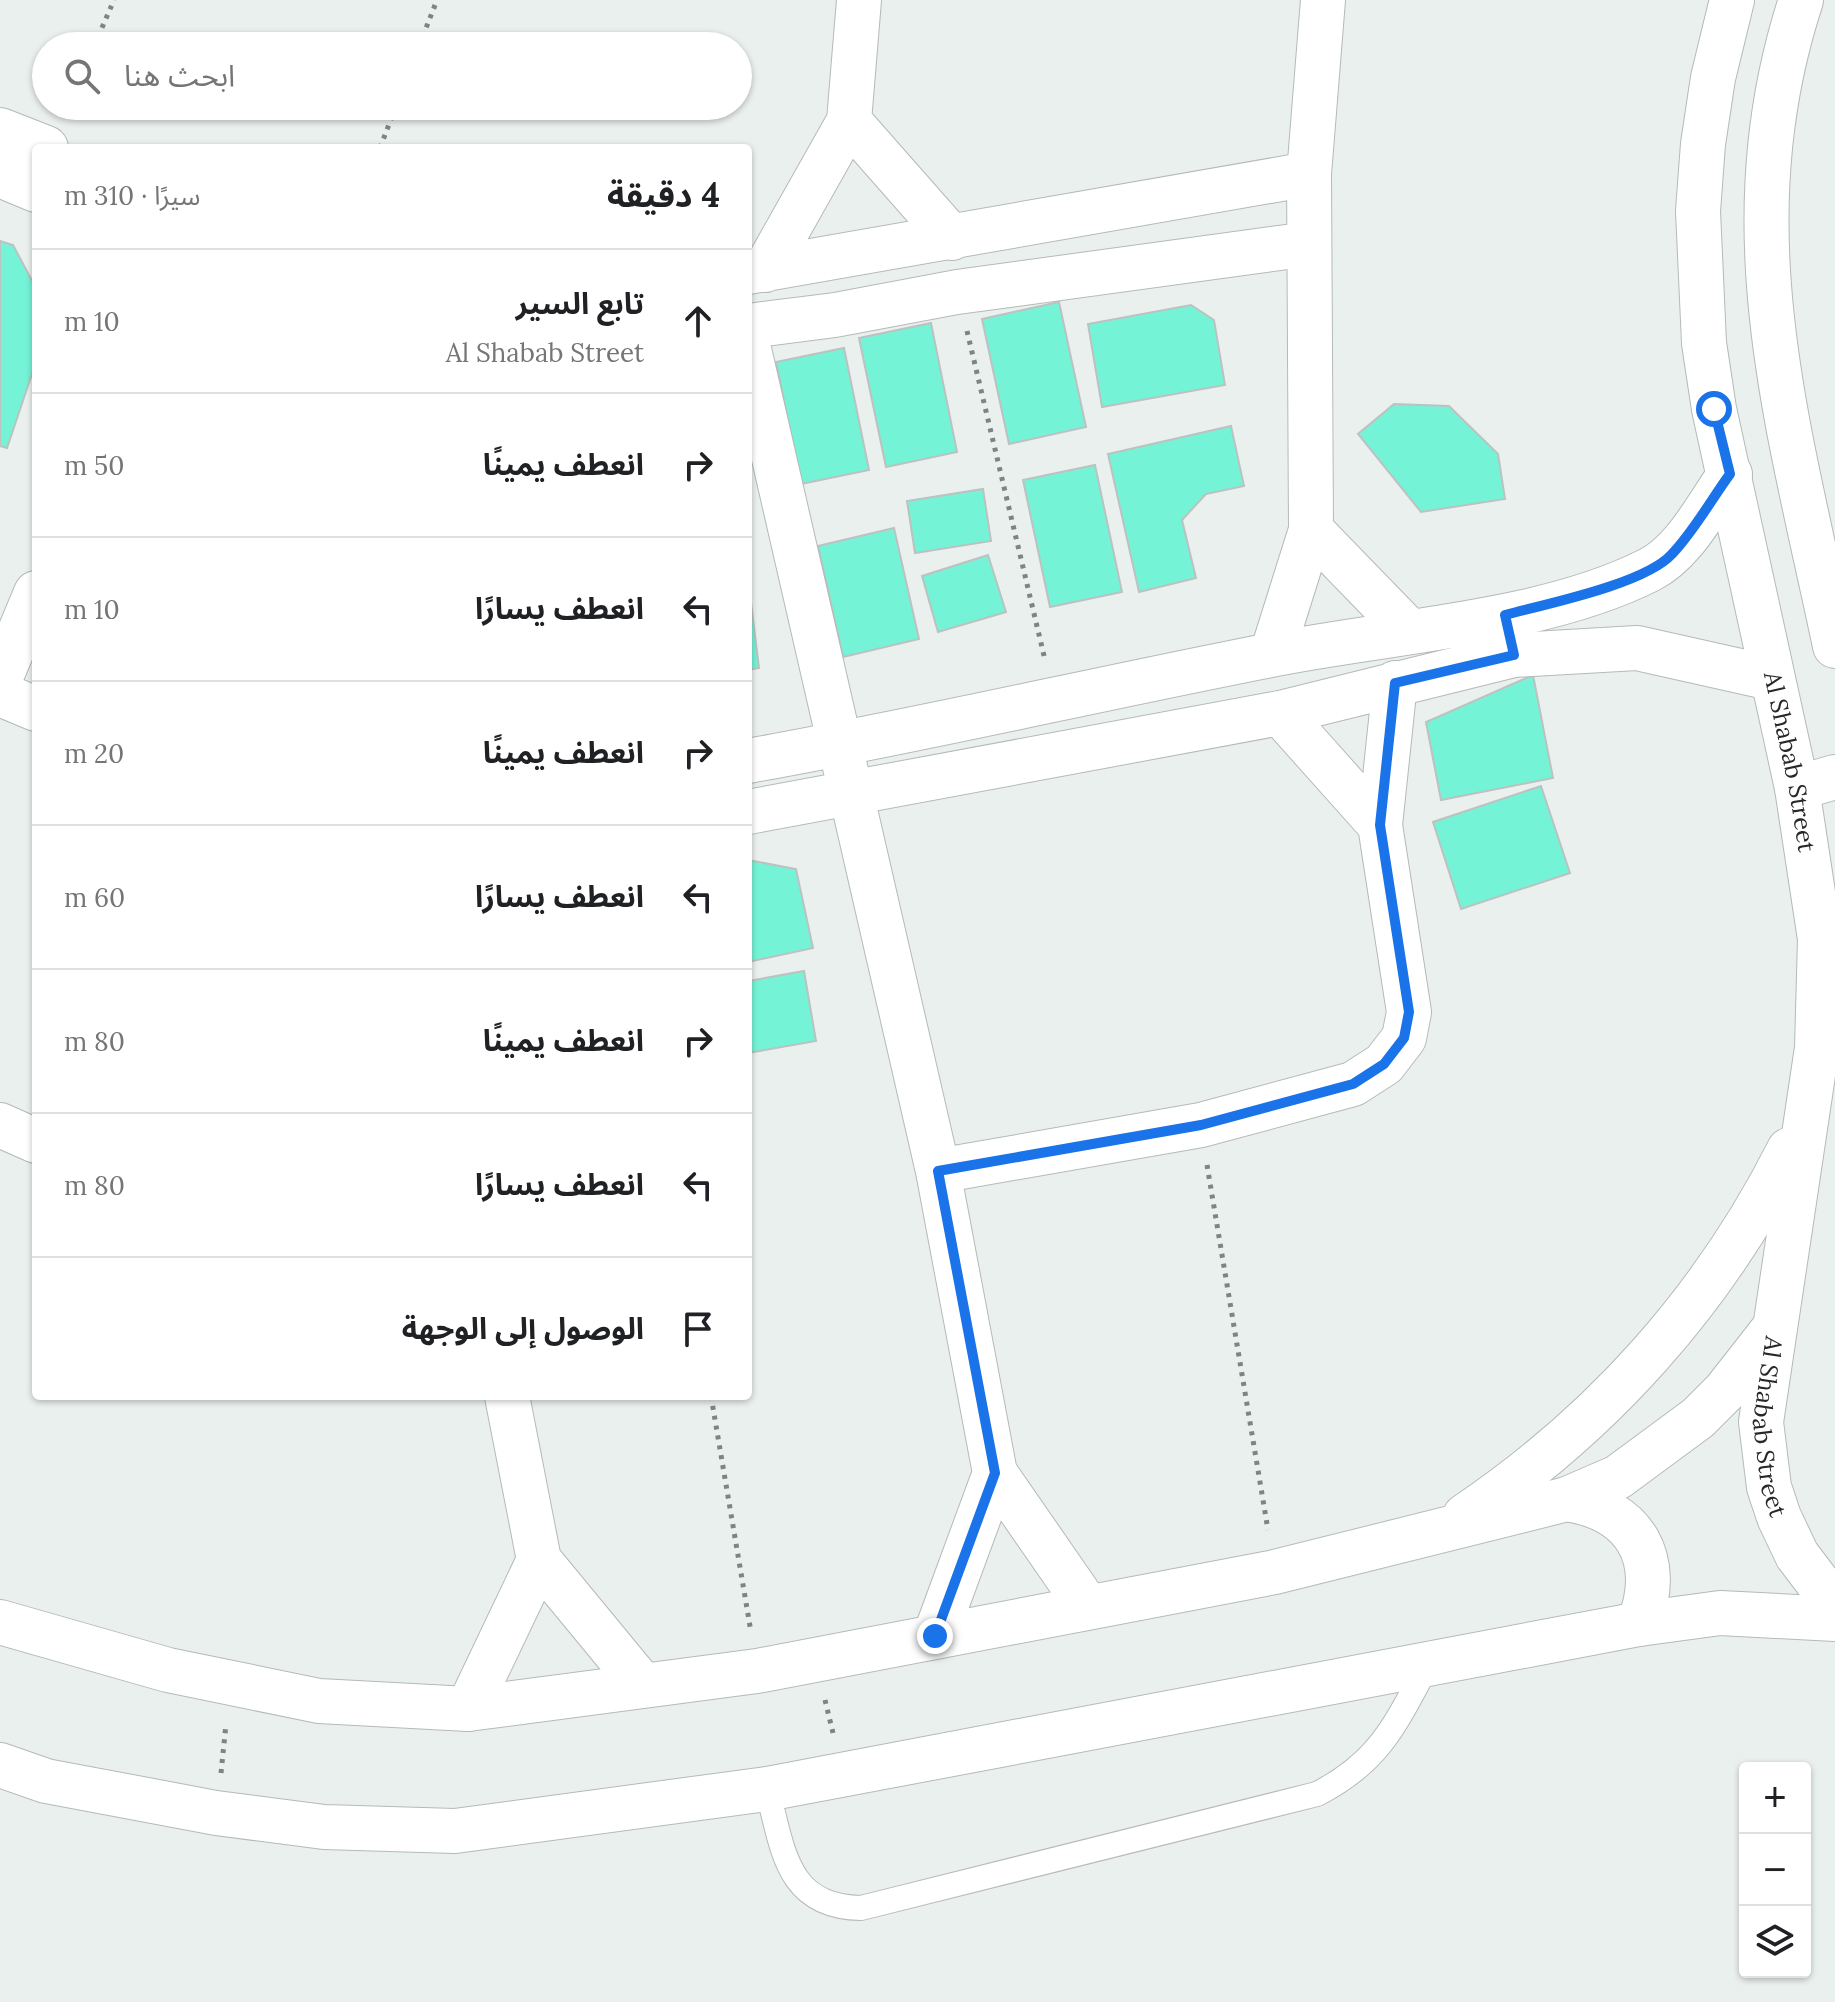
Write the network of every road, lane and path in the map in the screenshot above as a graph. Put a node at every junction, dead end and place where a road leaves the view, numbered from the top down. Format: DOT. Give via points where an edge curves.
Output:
graph roads {
  1 [pos="114,0"];
  2 [pos="437,0"];
  3 [pos="859,0"];
  4 [pos="1323,0"];
  5 [pos="1732,0"];
  6 [pos="1801,0"];
  7 [pos="100,32"];
  8 [pos="424,32"];
  9 [pos="391,120"];
  10 [pos="849,121"];
  11 [pos="382,144"];
  12 [pos="12,152"];
  13 [pos="1309,174"];
  14 [pos="32,184"];
  15 [pos="952,238"];
  16 [pos="1309,244"];
  17 [pos="756,271"];
  18 [pos="957,292"];
  19 [pos="752,325"];
  20 [pos="752,363"];
  21 [pos="1730,474"];
  22 [pos="1311,530"];
  23 [pos="32,607"];
  24 [pos="1408,630"];
  25 [pos="1510,635"];
  26 [pos="1835,646"];
  27 [pos="1272,654"];
  28 [pos="17,659"];
  29 [pos="1771,678"];
  30 [pos="1395,683"];
  31 [pos="0,694"];
  32 [pos="1055,700"];
  33 [pos="32,707"];
  34 [pos="1280,713"];
  35 [pos="838,745"];
  36 [pos="752,760"];
  37 [pos="1816,783"];
  38 [pos="850,796"];
  39 [pos="752,811"];
  40 [pos="1380,825"];
  41 [pos="1835,1040"];
  42 [pos="1805,1119"];
  43 [pos="0,1125"];
  44 [pos="1201,1125"];
  45 [pos="32,1139"];
  46 [pos="938,1171"];
  47 [pos="1772,1331"];
  48 [pos="508,1400"];
  49 [pos="712,1400"];
  50 [pos="995,1473"];
  51 [pos="1567,1499"];
  52 [pos="1443,1531"];
  53 [pos="539,1560"];
  54 [pos="1275,1572"];
  55 [pos="1835,1605"];
  56 [pos="1087,1606"];
  57 [pos="1835,1619"];
  58 [pos="0,1622"];
  59 [pos="1639,1624"];
  60 [pos="935,1636"];
  61 [pos="816,1660"];
  62 [pos="1428,1664"];
  63 [pos="757,1671"];
  64 [pos="230,1683"];
  65 [pos="642,1685"];
  66 [pos="468,1709"];
  67 [pos="0,1765"];
  68 [pos="843,1773"];
  69 [pos="767,1789"];
  70 [pos="216,1813"];
  1 -- 7 [label="path"];
  2 -- 8 [label="path"];
  3 -- 10 [label="street"];
  4 -- 13 [label="street"];
  5 -- 21 [label="street, Al Shabab Street" via="1713,78 1698,211 1704,343"];
  6 -- 26 [label="street" via="1775,100 1764,235 1778,372"];
  9 -- 11 [label="path"];
  10 -- 15 [label="street"];
  10 -- 17 [label="street"];
  12 -- 14 [label="street"];
  13 -- 15 [label="street"];
  13 -- 16 [label="street"];
  15 -- 17 [label="street"];
  16 -- 18 [label="street"];
  16 -- 22 [label="street"];
  18 -- 19 [label="street"];
  18 -- 32 [label="path"];
  20 -- 35 [label="street"];
  21 -- 25 [label="street" via="1671,556"];
  21 -- 29 [label="street, Al Shabab Street"];
  22 -- 24 [label="street"];
  22 -- 27 [label="street"];
  23 -- 28 [label="street"];
  24 -- 25 [label="street"];
  24 -- 27 [label="street"];
  25 -- 29 [label="street" via="1637,648"];
  25 -- 30 [label="street"];
  27 -- 32 [label="street"];
  29 -- 37 [label="street, Al Shabab Street"];
  30 -- 34 [label="street"];
  30 -- 40 [label="street"];
  31 -- 33 [label="street"];
  32 -- 35 [label="street"];
  34 -- 38 [label="street"];
  34 -- 40 [label="street"];
  35 -- 36 [label="street"];
  35 -- 38 [label="street"];
  37 -- 42 [label="street, Al Shabab Street" via="1817,1048"];
  38 -- 39 [label="street"];
  38 -- 46 [label="street"];
  40 -- 44 [label="street" via="1409,1012 1404,1038 1384,1064 1353,1084"];
  41 -- 42 [label="street"];
  42 -- 47 [label="street, Al Shabab Street"];
  42 -- 52 [label="street" via="1738,1241 1654,1352 1555,1449"];
  43 -- 45 [label="street"];
  44 -- 46 [label="street"];
  44 -- 54 [label="path"];
  46 -- 50 [label="street"];
  47 -- 51 [label="street" via="1698,1418 1618,1477"];
  47 -- 55 [label="street, Al Shabab Street" via="1761,1422 1769,1487 1797,1555"];
  48 -- 53 [label="street"];
  49 -- 63 [label="path"];
  50 -- 56 [label="street"];
  50 -- 60 [label="street"];
  51 -- 52 [label="street"];
  51 -- 59 [label="street" via="1614,1514 1644,1552 1650,1576"];
  52 -- 54 [label="street"];
  53 -- 65 [label="street"];
  53 -- 66 [label="street"];
  54 -- 56 [label="street"];
  56 -- 60 [label="street"];
  57 -- 59 [label="street" via="1720,1613"];
  58 -- 64 [label="street"];
  59 -- 62 [label="street"];
  60 -- 61 [label="street"];
  61 -- 63 [label="street"];
  61 -- 68 [label="path"];
  62 -- 68 [label="street"];
  62 -- 69 [label="lane" via="1390,1734 1370,1759 1317,1794 861,1908 819,1900 801,1886 789,1868"];
  63 -- 65 [label="street"];
  64 -- 66 [label="street" via="319,1701"];
  64 -- 70 [label="path"];
  65 -- 66 [label="street"];
  67 -- 70 [label="street" via="46,1781"];
  68 -- 69 [label="street"];
  69 -- 70 [label="street" via="455,1831 324,1827"];
}
